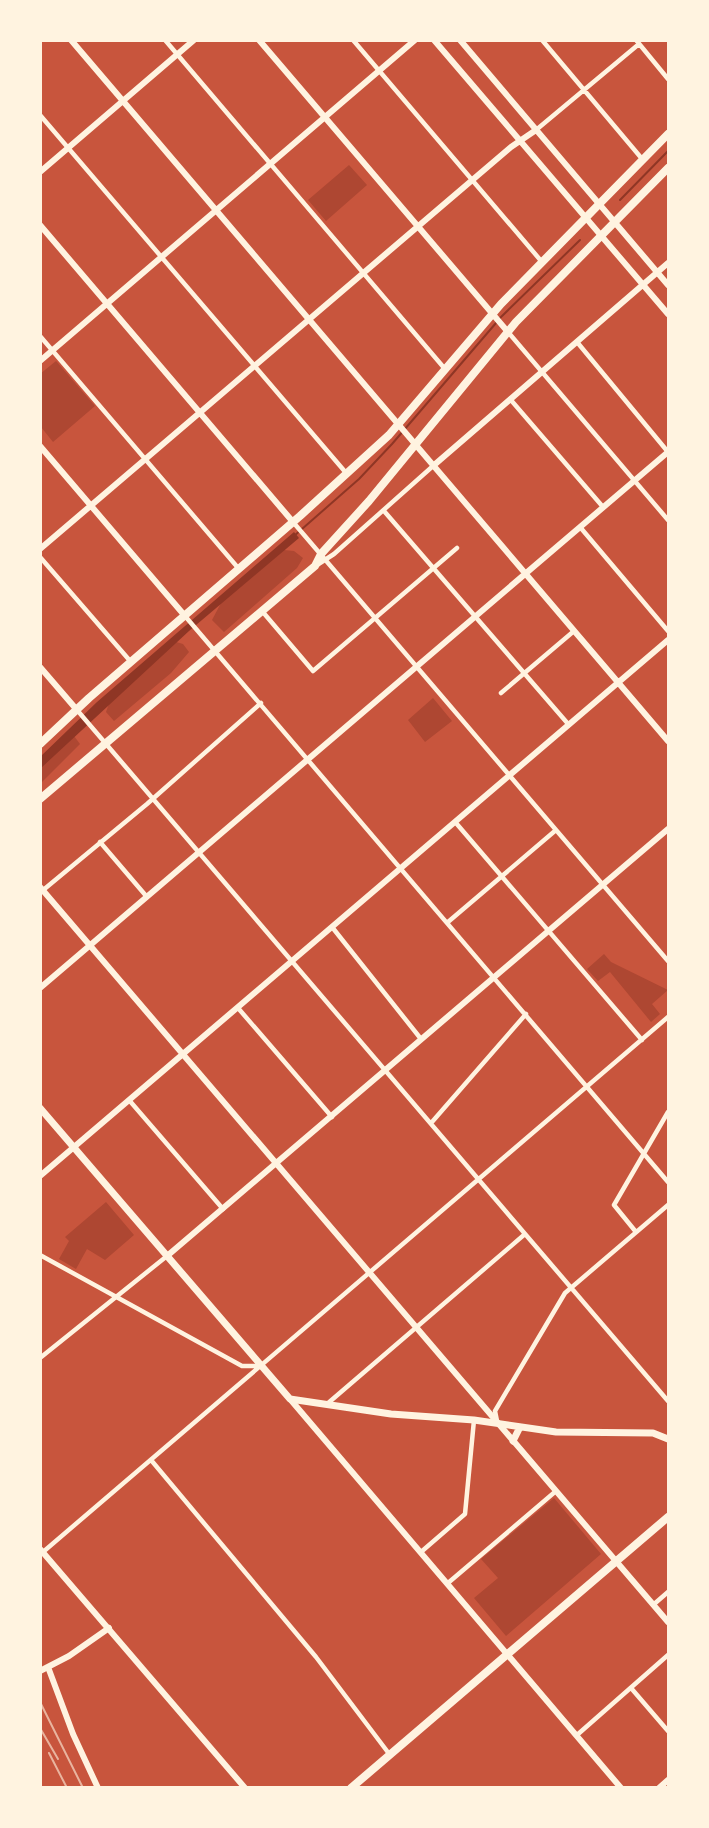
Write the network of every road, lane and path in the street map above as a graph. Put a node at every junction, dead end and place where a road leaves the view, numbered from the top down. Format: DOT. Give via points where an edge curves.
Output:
graph roads {
  1 [pos="71,40"];
  2 [pos="165,40"];
  3 [pos="194,40"];
  4 [pos="259,40"];
  5 [pos="353,40"];
  6 [pos="415,40"];
  7 [pos="434,40"];
  8 [pos="460,40"];
  9 [pos="542,40"];
  10 [pos="637,42"];
  11 [pos="177,55"];
  12 [pos="380,71"];
  13 [pos="669,79"];
  14 [pos="584,90"];
  15 [pos="123,101"];
  16 [pos="40,115"];
  17 [pos="325,118"];
  18 [pos="536,130"];
  19 [pos="669,134"];
  20 [pos="520,141"];
  21 [pos="69,148"];
  22 [pos="643,160"];
  23 [pos="270,164"];
  24 [pos="669,168"];
  25 [pos="40,172"];
  26 [pos="473,181"];
  27 [pos="600,204"];
  28 [pos="216,211"];
  29 [pos="586,218"];
  30 [pos="616,223"];
  31 [pos="40,225"];
  32 [pos="418,227"];
  33 [pos="602,236"];
  34 [pos="162,257"];
  35 [pos="542,262"];
  36 [pos="669,263"];
  37 [pos="658,272"];
  38 [pos="364,273"];
  39 [pos="643,284"];
  40 [pos="669,285"];
  41 [pos="108,304"];
  42 [pos="669,314"];
  43 [pos="494,316"];
  44 [pos="309,320"];
  45 [pos="506,330"];
  46 [pos="40,336"];
  47 [pos="577,342"];
  48 [pos="53,351"];
  49 [pos="40,361"];
  50 [pos="255,367"];
  51 [pos="445,369"];
  52 [pos="542,372"];
  53 [pos="510,399"];
  54 [pos="200,413"];
  55 [pos="401,427"];
  56 [pos="416,445"];
  57 [pos="40,446"];
  58 [pos="668,452"];
  59 [pos="146,460"];
  60 [pos="434,466"];
  61 [pos="347,474"];
  62 [pos="635,481"];
  63 [pos="92,506"];
  64 [pos="603,507"];
  65 [pos="384,511"];
  66 [pos="669,520"];
  67 [pos="296,525"];
  68 [pos="580,527"];
  69 [pos="457,548"];
  70 [pos="40,549"];
  71 [pos="40,557"];
  72 [pos="323,557"];
  73 [pos="434,568"];
  74 [pos="239,569"];
  75 [pos="526,573"];
  76 [pos="261,611"];
  77 [pos="476,616"];
  78 [pos="375,618"];
  79 [pos="188,619"];
  80 [pos="574,631"];
  81 [pos="669,631"];
  82 [pos="669,640"];
  83 [pos="215,650"];
  84 [pos="131,662"];
  85 [pos="40,667"];
  86 [pos="417,667"];
  87 [pos="525,673"];
  88 [pos="619,683"];
  89 [pos="501,693"];
  90 [pos="261,703"];
  91 [pos="77,710"];
  92 [pos="569,725"];
  93 [pos="669,741"];
  94 [pos="40,744"];
  95 [pos="105,744"];
  96 [pos="308,759"];
  97 [pos="510,776"];
  98 [pos="40,799"];
  99 [pos="152,799"];
  100 [pos="456,823"];
  101 [pos="669,829"];
  102 [pos="556,830"];
  103 [pos="100,842"];
  104 [pos="199,853"];
  105 [pos="402,868"];
  106 [pos="502,876"];
  107 [pos="603,885"];
  108 [pos="41,890"];
  109 [pos="147,898"];
  110 [pos="448,922"];
  111 [pos="332,927"];
  112 [pos="549,931"];
  113 [pos="90,945"];
  114 [pos="293,961"];
  115 [pos="669,961"];
  116 [pos="494,978"];
  117 [pos="40,988"];
  118 [pos="238,1008"];
  119 [pos="526,1014"];
  120 [pos="669,1017"];
  121 [pos="422,1040"];
  122 [pos="642,1040"];
  123 [pos="183,1054"];
  124 [pos="386,1071"];
  125 [pos="588,1086"];
  126 [pos="129,1100"];
  127 [pos="40,1108"];
  128 [pos="669,1112"];
  129 [pos="332,1117"];
  130 [pos="432,1122"];
  131 [pos="74,1147"];
  132 [pos="644,1154"];
  133 [pos="276,1164"];
  134 [pos="40,1176"];
  135 [pos="480,1180"];
  136 [pos="669,1182"];
  137 [pos="669,1205"];
  138 [pos="223,1209"];
  139 [pos="636,1232"];
  140 [pos="525,1234"];
  141 [pos="40,1255"];
  142 [pos="167,1257"];
  143 [pos="369,1273"];
  144 [pos="571,1288"];
  145 [pos="116,1297"];
  146 [pos="416,1327"];
  147 [pos="40,1358"];
  148 [pos="260,1366"];
  149 [pos="290,1399"];
  150 [pos="668,1399"];
  151 [pos="327,1404"];
  152 [pos="474,1420"];
  153 [pos="498,1423"];
  154 [pos="520,1427"];
  155 [pos="669,1439"];
  156 [pos="513,1441"];
  157 [pos="151,1460"];
  158 [pos="556,1491"];
  159 [pos="669,1517"];
  160 [pos="42,1550"];
  161 [pos="421,1552"];
  162 [pos="617,1562"];
  163 [pos="448,1583"];
  164 [pos="669,1592"];
  165 [pos="653,1605"];
  166 [pos="669,1622"];
  167 [pos="109,1628"];
  168 [pos="508,1654"];
  169 [pos="669,1655"];
  170 [pos="48,1667"];
  171 [pos="40,1671"];
  172 [pos="631,1688"];
  173 [pos="669,1731"];
  174 [pos="577,1736"];
  175 [pos="390,1755"];
  176 [pos="669,1780"];
  177 [pos="98,1788"];
  178 [pos="245,1788"];
  179 [pos="351,1788"];
  180 [pos="621,1788"];
  181 [pos="659,1788"];
  1 -- 15 [label="street"];
  2 -- 11 [label="street"];
  3 -- 11 [label="street"];
  4 -- 17 [label="street"];
  5 -- 12 [label="street"];
  6 -- 12 [label="street"];
  7 -- 20 [label="street"];
  8 -- 18 [label="street"];
  9 -- 14 [label="street"];
  10 -- 13 [label="street"];
  10 -- 14 [label="street"];
  11 -- 15 [label="street"];
  11 -- 23 [label="street"];
  12 -- 17 [label="street"];
  12 -- 26 [label="street"];
  14 -- 18 [label="street"];
  14 -- 22 [label="street"];
  15 -- 21 [label="street"];
  15 -- 28 [label="street"];
  16 -- 21 [label="street"];
  17 -- 23 [label="street"];
  17 -- 32 [label="street"];
  18 -- 20 [label="street"];
  18 -- 27 [label="street"];
  19 -- 22 [label="main road"];
  20 -- 26 [label="street"];
  20 -- 29 [label="street"];
  21 -- 25 [label="street"];
  21 -- 34 [label="street"];
  22 -- 27 [label="main road"];
  23 -- 28 [label="street"];
  23 -- 38 [label="street"];
  24 -- 30 [label="main road"];
  26 -- 32 [label="street"];
  26 -- 35 [label="street"];
  27 -- 29 [label="main road"];
  27 -- 30 [label="street"];
  28 -- 34 [label="street"];
  28 -- 44 [label="street"];
  29 -- 33 [label="street"];
  29 -- 35 [label="main road"];
  30 -- 33 [label="main road"];
  30 -- 37 [label="street"];
  31 -- 41 [label="street"];
  32 -- 38 [label="street"];
  32 -- 43 [label="street"];
  33 -- 39 [label="street"];
  33 -- 45 [label="main road"];
  34 -- 41 [label="street"];
  34 -- 50 [label="street"];
  35 -- 43 [label="main road"];
  36 -- 37 [label="street"];
  37 -- 39 [label="street"];
  37 -- 40 [label="street"];
  38 -- 44 [label="street"];
  38 -- 51 [label="street"];
  39 -- 42 [label="street"];
  39 -- 47 [label="street"];
  41 -- 48 [label="street"];
  41 -- 54 [label="street"];
  43 -- 45 [label="street"];
  43 -- 51 [label="main road"];
  44 -- 50 [label="street"];
  44 -- 55 [label="street"];
  45 -- 52 [label="street"];
  45 -- 56 [label="main road"];
  46 -- 48 [label="street"];
  47 -- 52 [label="street"];
  47 -- 58 [label="street"];
  48 -- 49 [label="street"];
  48 -- 59 [label="street"];
  50 -- 54 [label="street"];
  50 -- 61 [label="street"];
  51 -- 55 [label="main road"];
  52 -- 53 [label="street"];
  52 -- 62 [label="street"];
  53 -- 60 [label="street"];
  53 -- 64 [label="street"];
  54 -- 59 [label="street"];
  54 -- 67 [label="street"];
  55 -- 56 [label="street"];
  55 -- 61 [label="main road"];
  56 -- 60 [label="street"];
  56 -- 72 [label="main road"];
  57 -- 63 [label="street"];
  58 -- 62 [label="street"];
  59 -- 63 [label="street"];
  59 -- 74 [label="street"];
  60 -- 65 [label="street"];
  60 -- 75 [label="street"];
  61 -- 67 [label="main road"];
  62 -- 64 [label="street"];
  62 -- 66 [label="street"];
  63 -- 70 [label="street"];
  63 -- 79 [label="street"];
  64 -- 68 [label="street"];
  65 -- 72 [label="street"];
  65 -- 73 [label="street"];
  67 -- 72 [label="street"];
  67 -- 74 [label="main road"];
  68 -- 75 [label="street"];
  68 -- 81 [label="street"];
  69 -- 73 [label="street"];
  71 -- 84 [label="street"];
  72 -- 76 [label="main road"];
  72 -- 78 [label="street"];
  73 -- 77 [label="street"];
  73 -- 78 [label="street"];
  74 -- 79 [label="main road"];
  75 -- 77 [label="street"];
  75 -- 80 [label="street"];
  76 -- 78 [label="street" via="313,670"];
  76 -- 83 [label="main road"];
  77 -- 86 [label="street"];
  77 -- 87 [label="street"];
  78 -- 86 [label="street"];
  79 -- 83 [label="street"];
  79 -- 84 [label="main road"];
  80 -- 87 [label="street"];
  80 -- 88 [label="street"];
  82 -- 88 [label="street"];
  83 -- 90 [label="street"];
  83 -- 95 [label="main road"];
  84 -- 91 [label="main road"];
  85 -- 91 [label="street"];
  86 -- 96 [label="street"];
  86 -- 97 [label="street"];
  87 -- 89 [label="street"];
  87 -- 92 [label="street"];
  88 -- 92 [label="street"];
  88 -- 93 [label="street"];
  90 -- 96 [label="street"];
  90 -- 99 [label="street"];
  91 -- 94 [label="main road"];
  91 -- 95 [label="street"];
  92 -- 97 [label="street"];
  95 -- 98 [label="main road"];
  95 -- 99 [label="street"];
  96 -- 104 [label="street"];
  96 -- 105 [label="street"];
  97 -- 100 [label="street"];
  97 -- 102 [label="street"];
  99 -- 103 [label="street"];
  99 -- 104 [label="street"];
  100 -- 105 [label="street"];
  100 -- 106 [label="street"];
  101 -- 107 [label="street"];
  102 -- 106 [label="street"];
  102 -- 107 [label="street"];
  103 -- 108 [label="street"];
  103 -- 109 [label="street"];
  104 -- 109 [label="street"];
  104 -- 114 [label="street"];
  105 -- 110 [label="street"];
  105 -- 111 [label="street"];
  106 -- 110 [label="street"];
  106 -- 112 [label="street"];
  107 -- 112 [label="street"];
  107 -- 115 [label="street"];
  108 -- 113 [label="street"];
  109 -- 113 [label="street"];
  110 -- 116 [label="street"];
  111 -- 114 [label="street"];
  111 -- 121 [label="street"];
  112 -- 116 [label="street"];
  112 -- 122 [label="street"];
  113 -- 117 [label="street"];
  113 -- 123 [label="street"];
  114 -- 118 [label="street"];
  114 -- 124 [label="street"];
  116 -- 119 [label="street"];
  116 -- 121 [label="street"];
  118 -- 123 [label="street"];
  118 -- 129 [label="street"];
  119 -- 125 [label="street"];
  119 -- 130 [label="street"];
  120 -- 122 [label="street"];
  121 -- 124 [label="street"];
  122 -- 125 [label="street"];
  123 -- 126 [label="street"];
  123 -- 133 [label="street"];
  124 -- 129 [label="street"];
  124 -- 130 [label="street"];
  125 -- 132 [label="street"];
  125 -- 135 [label="street"];
  126 -- 131 [label="street"];
  126 -- 138 [label="street"];
  127 -- 131 [label="main road"];
  128 -- 132 [label="street"];
  129 -- 133 [label="street"];
  130 -- 135 [label="street"];
  131 -- 134 [label="street"];
  131 -- 142 [label="main road"];
  132 -- 136 [label="street"];
  132 -- 139 [label="street" via="614,1205"];
  133 -- 138 [label="street"];
  133 -- 143 [label="street"];
  135 -- 140 [label="street"];
  135 -- 143 [label="street"];
  137 -- 139 [label="street"];
  138 -- 142 [label="street"];
  139 -- 144 [label="street"];
  140 -- 144 [label="street"];
  140 -- 146 [label="street"];
  141 -- 145 [label="street"];
  142 -- 145 [label="street"];
  142 -- 148 [label="main road"];
  143 -- 146 [label="street"];
  143 -- 148 [label="street"];
  144 -- 150 [label="street"];
  144 -- 153 [label="street" via="495,1411"];
  145 -- 147 [label="street"];
  145 -- 148 [label="street" via="242,1366"];
  146 -- 151 [label="street"];
  146 -- 153 [label="street"];
  148 -- 149 [label="main road"];
  148 -- 157 [label="street"];
  149 -- 151 [label="main road"];
  149 -- 161 [label="street"];
  151 -- 152 [label="main road" via="391,1414"];
  152 -- 153 [label="main road"];
  152 -- 161 [label="street" via="465,1514"];
  153 -- 154 [label="main road"];
  153 -- 156 [label="street"];
  154 -- 155 [label="main road" via="582,1434 653,1433"];
  154 -- 156 [label="main road"];
  156 -- 158 [label="street"];
  157 -- 160 [label="street"];
  157 -- 175 [label="street" via="316,1657"];
  158 -- 162 [label="street"];
  158 -- 163 [label="street"];
  159 -- 162 [label="main road"];
  160 -- 167 [label="street"];
  161 -- 163 [label="street"];
  162 -- 165 [label="street"];
  162 -- 168 [label="main road"];
  163 -- 168 [label="street"];
  164 -- 165 [label="street"];
  165 -- 166 [label="street"];
  167 -- 170 [label="street"];
  167 -- 178 [label="street"];
  168 -- 174 [label="street"];
  168 -- 175 [label="main road"];
  169 -- 172 [label="street"];
  170 -- 171 [label="street"];
  170 -- 177 [label="street"];
  172 -- 173 [label="street"];
  172 -- 174 [label="street"];
  174 -- 180 [label="street"];
  175 -- 179 [label="main road"];
  176 -- 181 [label="street"];
}
